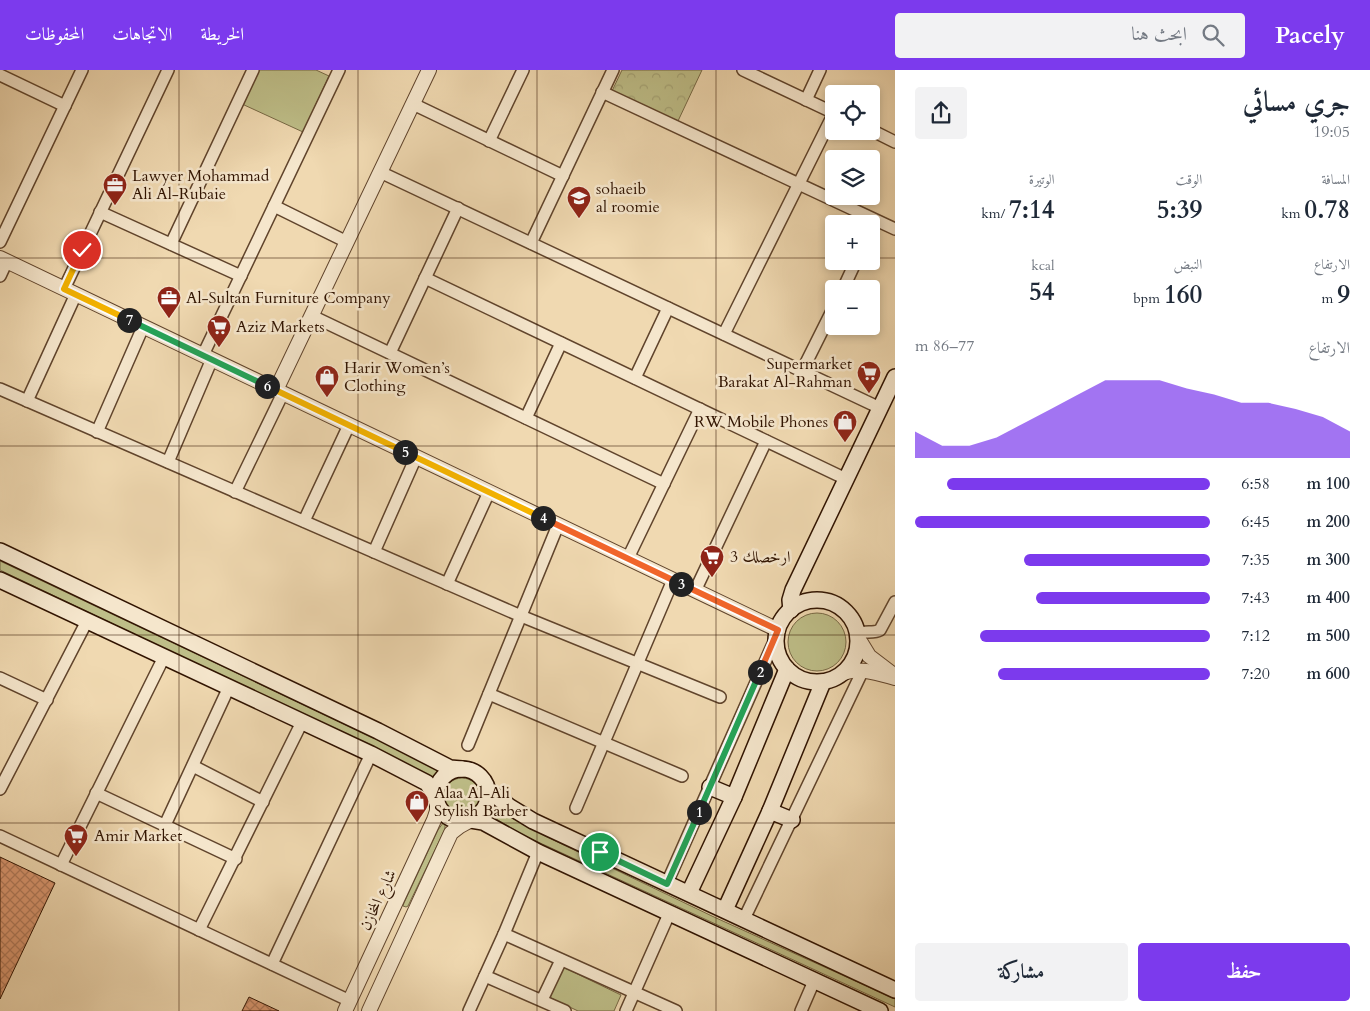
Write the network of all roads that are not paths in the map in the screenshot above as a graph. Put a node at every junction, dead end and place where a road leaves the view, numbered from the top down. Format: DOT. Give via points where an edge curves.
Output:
graph roads {
  1 [pos="82,70"];
  2 [pos="253,70"];
  3 [pos="339,70"];
  4 [pos="429,70"];
  5 [pos="523,70"];
  6 [pos="613,70"];
  7 [pos="744,70"];
  8 [pos="820,70"];
  9 [pos="165,71"];
  10 [pos="0,75"];
  11 [pos="602,92"];
  12 [pos="806,100"];
  13 [pos="413,104"];
  14 [pos="65,106"];
  15 [pos="880,134"];
  16 [pos="489,141"];
  17 [pos="895,142"];
  18 [pos="380,172"];
  19 [pos="563,176"];
  20 [pos="798,184"];
  21 [pos="274,206"];
  22 [pos="458,208"];
  23 [pos="100,212"];
  24 [pos="855,215"];
  25 [pos="880,226"];
  26 [pos="895,228"];
  27 [pos="0,242"];
  28 [pos="347,242"];
  29 [pos="531,243"];
  30 [pos="171,244"];
  31 [pos="3,260"];
  32 [pos="0,276"];
  33 [pos="241,276"];
  34 [pos="425,278"];
  35 [pos="70,291"];
  36 [pos="668,308"];
  37 [pos="312,316"];
  38 [pos="825,325"];
  39 [pos="143,327"];
  40 [pos="724,334"];
  41 [pos="561,343"];
  42 [pos="390,353"];
  43 [pos="207,357"];
  44 [pos="802,371"];
  45 [pos="895,377"];
  46 [pos="635,378"];
  47 [pos="0,389"];
  48 [pos="280,392"];
  49 [pos="27,401"];
  50 [pos="880,408"];
  51 [pos="700,409"];
  52 [pos="526,418"];
  53 [pos="349,425"];
  54 [pos="97,432"];
  55 [pos="766,441"];
  56 [pos="416,457"];
  57 [pos="168,462"];
  58 [pos="846,479"];
  59 [pos="664,484"];
  60 [pos="235,492"];
  61 [pos="489,492"];
  62 [pos="304,522"];
  63 [pos="558,525"];
  64 [pos="0,551"];
  65 [pos="374,552"];
  66 [pos="628,558"];
  67 [pos="0,580"];
  68 [pos="673,580"];
  69 [pos="447,584"];
  70 [pos="695,590"];
  71 [pos="895,602"];
  72 [pos="790,610"];
  73 [pos="521,616"];
  74 [pos="87,621"];
  75 [pos="777,632"];
  76 [pos="858,636"];
  77 [pos="164,657"];
  78 [pos="638,663"];
  79 [pos="787,669"];
  80 [pos="863,670"];
  81 [pos="842,673"];
  82 [pos="895,677"];
  83 [pos="0,678"];
  84 [pos="823,682"];
  85 [pos="229,688"];
  86 [pos="489,694"];
  87 [pos="720,696"];
  88 [pos="47,700"];
  89 [pos="302,722"];
  90 [pos="604,743"];
  91 [pos="468,745"];
  92 [pos="371,754"];
  93 [pos="193,766"];
  94 [pos="462,769"];
  95 [pos="682,776"];
  96 [pos="710,787"];
  97 [pos="0,789"];
  98 [pos="488,790"];
  99 [pos="96,793"];
  100 [pos="734,797"];
  101 [pos="263,802"];
  102 [pos="436,802"];
  103 [pos="576,808"];
  104 [pos="770,811"];
  105 [pos="471,820"];
  106 [pos="792,820"];
  107 [pos="165,825"];
  108 [pos="0,836"];
  109 [pos="538,852"];
  110 [pos="236,859"];
  111 [pos="61,865"];
  112 [pos="667,884"];
  113 [pos="689,893"];
  114 [pos="397,901"];
  115 [pos="725,910"];
  116 [pos="415,911"];
  117 [pos="669,914"];
  118 [pos="389,917"];
  119 [pos="744,919"];
  120 [pos="408,926"];
  121 [pos="199,930"];
  122 [pos="504,934"];
  123 [pos="560,960"];
  124 [pos="272,964"];
  125 [pos="485,976"];
  126 [pos="814,980"];
  127 [pos="895,990"];
  128 [pos="634,993"];
  129 [pos="542,1000"];
  130 [pos="348,1006"];
  131 [pos="369,1011"];
  132 [pos="469,1011"];
  133 [pos="565,1011"];
  134 [pos="626,1011"];
  135 [pos="676,1011"];
  136 [pos="801,1011"];
  137 [pos="880,1011"];
  1 -- 14 [label="street"];
  2 -- 30 [label="street"];
  3 -- 21 [label="street"];
  4 -- 13 [label="street"];
  5 -- 16 [label="street"];
  6 -- 11 [label="street"];
  7 -- 12 [label="street"];
  8 -- 12 [label="street"];
  9 -- 23 [label="street"];
  10 -- 14 [label="street"];
  11 -- 19 [label="street"];
  11 -- 20 [label="street"];
  12 -- 20 [label="street" via="834,113"];
  13 -- 16 [label="street"];
  13 -- 18 [label="street"];
  14 -- 27 [label="street"];
  15 -- 17 [label="street"];
  16 -- 19 [label="street"];
  18 -- 22 [label="street"];
  18 -- 28 [label="street"];
  19 -- 29 [label="street"];
  20 -- 24 [label="street"];
  20 -- 40 [label="street"];
  21 -- 28 [label="street"];
  21 -- 33 [label="street"];
  22 -- 29 [label="street"];
  22 -- 34 [label="street"];
  23 -- 30 [label="street"];
  23 -- 35 [label="street"];
  25 -- 26 [label="street"];
  28 -- 37 [label="street"];
  29 -- 36 [label="street"];
  30 -- 33 [label="street"];
  31 -- 32 [label="street"];
  31 -- 35 [label="street"];
  33 -- 43 [label="street"];
  34 -- 41 [label="street"];
  34 -- 42 [label="street"];
  35 -- 39 [label="street"];
  35 -- 49 [label="street"];
  36 -- 40 [label="street"];
  36 -- 46 [label="street"];
  37 -- 42 [label="street"];
  37 -- 48 [label="street"];
  38 -- 44 [label="street"];
  39 -- 43 [label="street"];
  39 -- 54 [label="street"];
  40 -- 44 [label="street"];
  41 -- 46 [label="street"];
  41 -- 52 [label="street"];
  42 -- 52 [label="street"];
  43 -- 48 [label="street"];
  43 -- 57 [label="street"];
  44 -- 50 [label="street"];
  45 -- 50 [label="main road"];
  46 -- 51 [label="street"];
  47 -- 49 [label="street"];
  48 -- 53 [label="street"];
  48 -- 60 [label="street"];
  49 -- 54 [label="street"];
  50 -- 58 [label="main road"];
  51 -- 55 [label="street"];
  51 -- 59 [label="street"];
  52 -- 59 [label="street"];
  53 -- 56 [label="street"];
  53 -- 62 [label="street"];
  54 -- 57 [label="street"];
  55 -- 58 [label="street"];
  55 -- 70 [label="street"];
  56 -- 61 [label="street"];
  56 -- 65 [label="street"];
  57 -- 60 [label="street"];
  58 -- 72 [label="main road" via="793,590"];
  59 -- 66 [label="street"];
  60 -- 62 [label="street"];
  61 -- 63 [label="street"];
  61 -- 69 [label="street"];
  62 -- 65 [label="street"];
  63 -- 66 [label="street"];
  63 -- 73 [label="street"];
  64 -- 94 [label="main road" via="450,768"];
  65 -- 69 [label="street"];
  66 -- 68 [label="street"];
  67 -- 74 [label="main road"];
  68 -- 70 [label="street"];
  68 -- 78 [label="street"];
  69 -- 73 [label="street"];
  70 -- 75 [label="street"];
  71 -- 76 [label="street" via="880,630"];
  72 -- 75 [label="main road"];
  72 -- 76 [label="main road" via="806,602 831,603 851,618"];
  73 -- 78 [label="street"];
  73 -- 86 [label="street"];
  74 -- 77 [label="main road"];
  74 -- 88 [label="street"];
  75 -- 79 [label="main road" via="778,653"];
  75 -- 96 [label="street"];
  76 -- 81 [label="main road" via="853,661"];
  76 -- 82 [label="street" via="875,662"];
  77 -- 85 [label="main road"];
  77 -- 99 [label="street"];
  78 -- 87 [label="street"];
  78 -- 90 [label="street"];
  79 -- 84 [label="main road" via="810,682"];
  79 -- 100 [label="main road"];
  80 -- 81 [label="street"];
  80 -- 82 [label="street"];
  80 -- 106 [label="street"];
  81 -- 84 [label="main road"];
  83 -- 88 [label="street"];
  84 -- 104 [label="main road"];
  85 -- 89 [label="main road"];
  85 -- 93 [label="street"];
  86 -- 90 [label="street"];
  86 -- 91 [label="street"];
  88 -- 97 [label="street"];
  89 -- 92 [label="main road"];
  89 -- 101 [label="street"];
  90 -- 95 [label="street"];
  90 -- 103 [label="street"];
  92 -- 102 [label="main road" via="427,783"];
  92 -- 124 [label="street"];
  93 -- 101 [label="street"];
  93 -- 107 [label="street"];
  94 -- 98 [label="main road" via="479,775"];
  94 -- 102 [label="main road" via="444,776 436,792"];
  96 -- 100 [label="main road"];
  96 -- 112 [label="street"];
  98 -- 105 [label="main road" via="485,808"];
  98 -- 112 [label="main road" via="533,821"];
  99 -- 107 [label="street"];
  99 -- 111 [label="street"];
  100 -- 113 [label="main road"];
  101 -- 110 [label="street"];
  102 -- 105 [label="main road" via="446,816 462,822"];
  102 -- 114 [label="street, شارع المخازن" via="434,820"];
  104 -- 106 [label="main road"];
  104 -- 115 [label="main road"];
  105 -- 109 [label="main road" via="483,822"];
  105 -- 116 [label="street" via="452,833"];
  106 -- 119 [label="street"];
  107 -- 110 [label="street"];
  108 -- 111 [label="street"];
  109 -- 117 [label="main road"];
  109 -- 122 [label="street"];
  110 -- 121 [label="street"];
  111 -- 121 [label="street"];
  112 -- 113 [label="main road"];
  113 -- 115 [label="main road"];
  114 -- 116 [label="street" via="406,911"];
  114 -- 118 [label="street, شارع المخازن"];
  115 -- 119 [label="main road"];
  116 -- 120 [label="street"];
  117 -- 126 [label="main road"];
  117 -- 128 [label="street"];
  118 -- 120 [label="street" via="403,919"];
  118 -- 130 [label="street, شارع المخازن"];
  119 -- 127 [label="main road"];
  120 -- 131 [label="street"];
  121 -- 124 [label="street"];
  122 -- 123 [label="street"];
  122 -- 125 [label="street"];
  123 -- 128 [label="street"];
  123 -- 129 [label="street"];
  124 -- 130 [label="street"];
  125 -- 129 [label="street"];
  125 -- 132 [label="street"];
  126 -- 136 [label="street"];
  126 -- 137 [label="main road"];
  128 -- 134 [label="street"];
  128 -- 135 [label="street"];
  129 -- 133 [label="street"];
}
